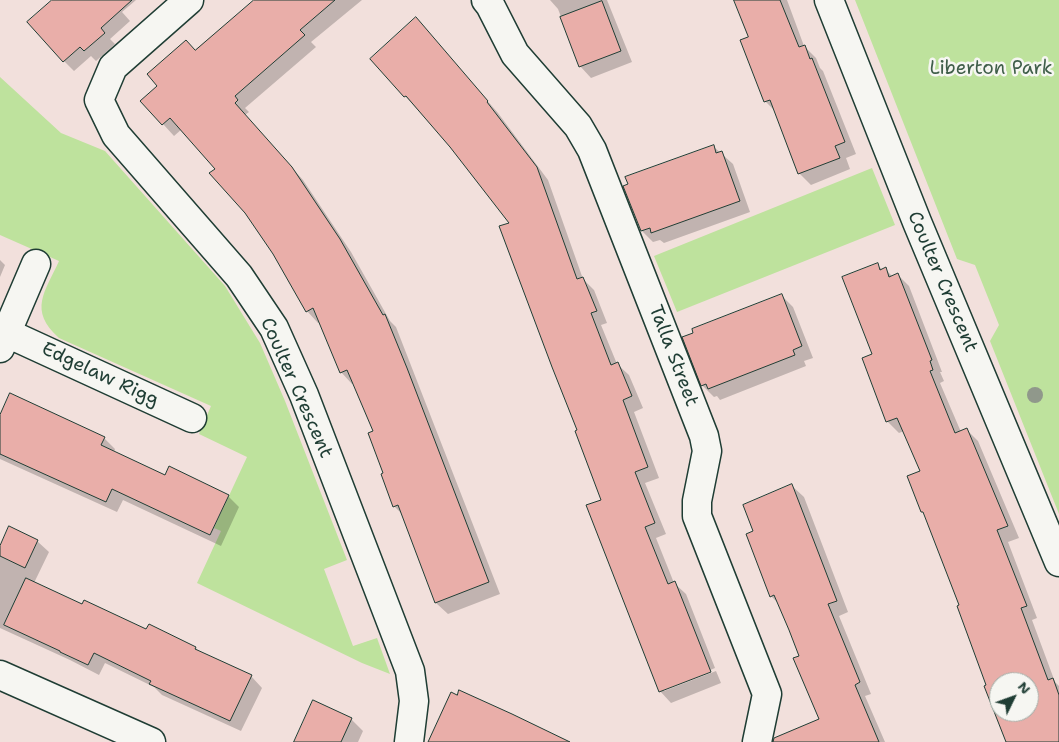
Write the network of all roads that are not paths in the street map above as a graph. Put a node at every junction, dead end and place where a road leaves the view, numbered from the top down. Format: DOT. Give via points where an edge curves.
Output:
graph roads {
  1 [pos="189,0"];
  2 [pos="486,0"];
  3 [pos="829,0"];
  4 [pos="36,264"];
  5 [pos="4,340"];
  6 [pos="192,418"];
  7 [pos="1059,562"];
  8 [pos="0,675"];
  9 [pos="410,738"];
  10 [pos="151,742"];
  11 [pos="757,742"];
  1 -- 9 [label="street, Coulter Crescent" via="113,68 99,100 116,135 239,276 274,328 304,395 410,672 414,701"];
  2 -- 11 [label="street, Talla Street" via="515,54 578,126 592,150 704,436 707,451 697,516 766,694"];
  3 -- 7 [label="street, Coulter Crescent" via="917,222"];
  4 -- 5 [label="street, Edgelaw Rigg"];
  5 -- 6 [label="street, Edgelaw Rigg"];
  8 -- 10 [label="street"];
}
